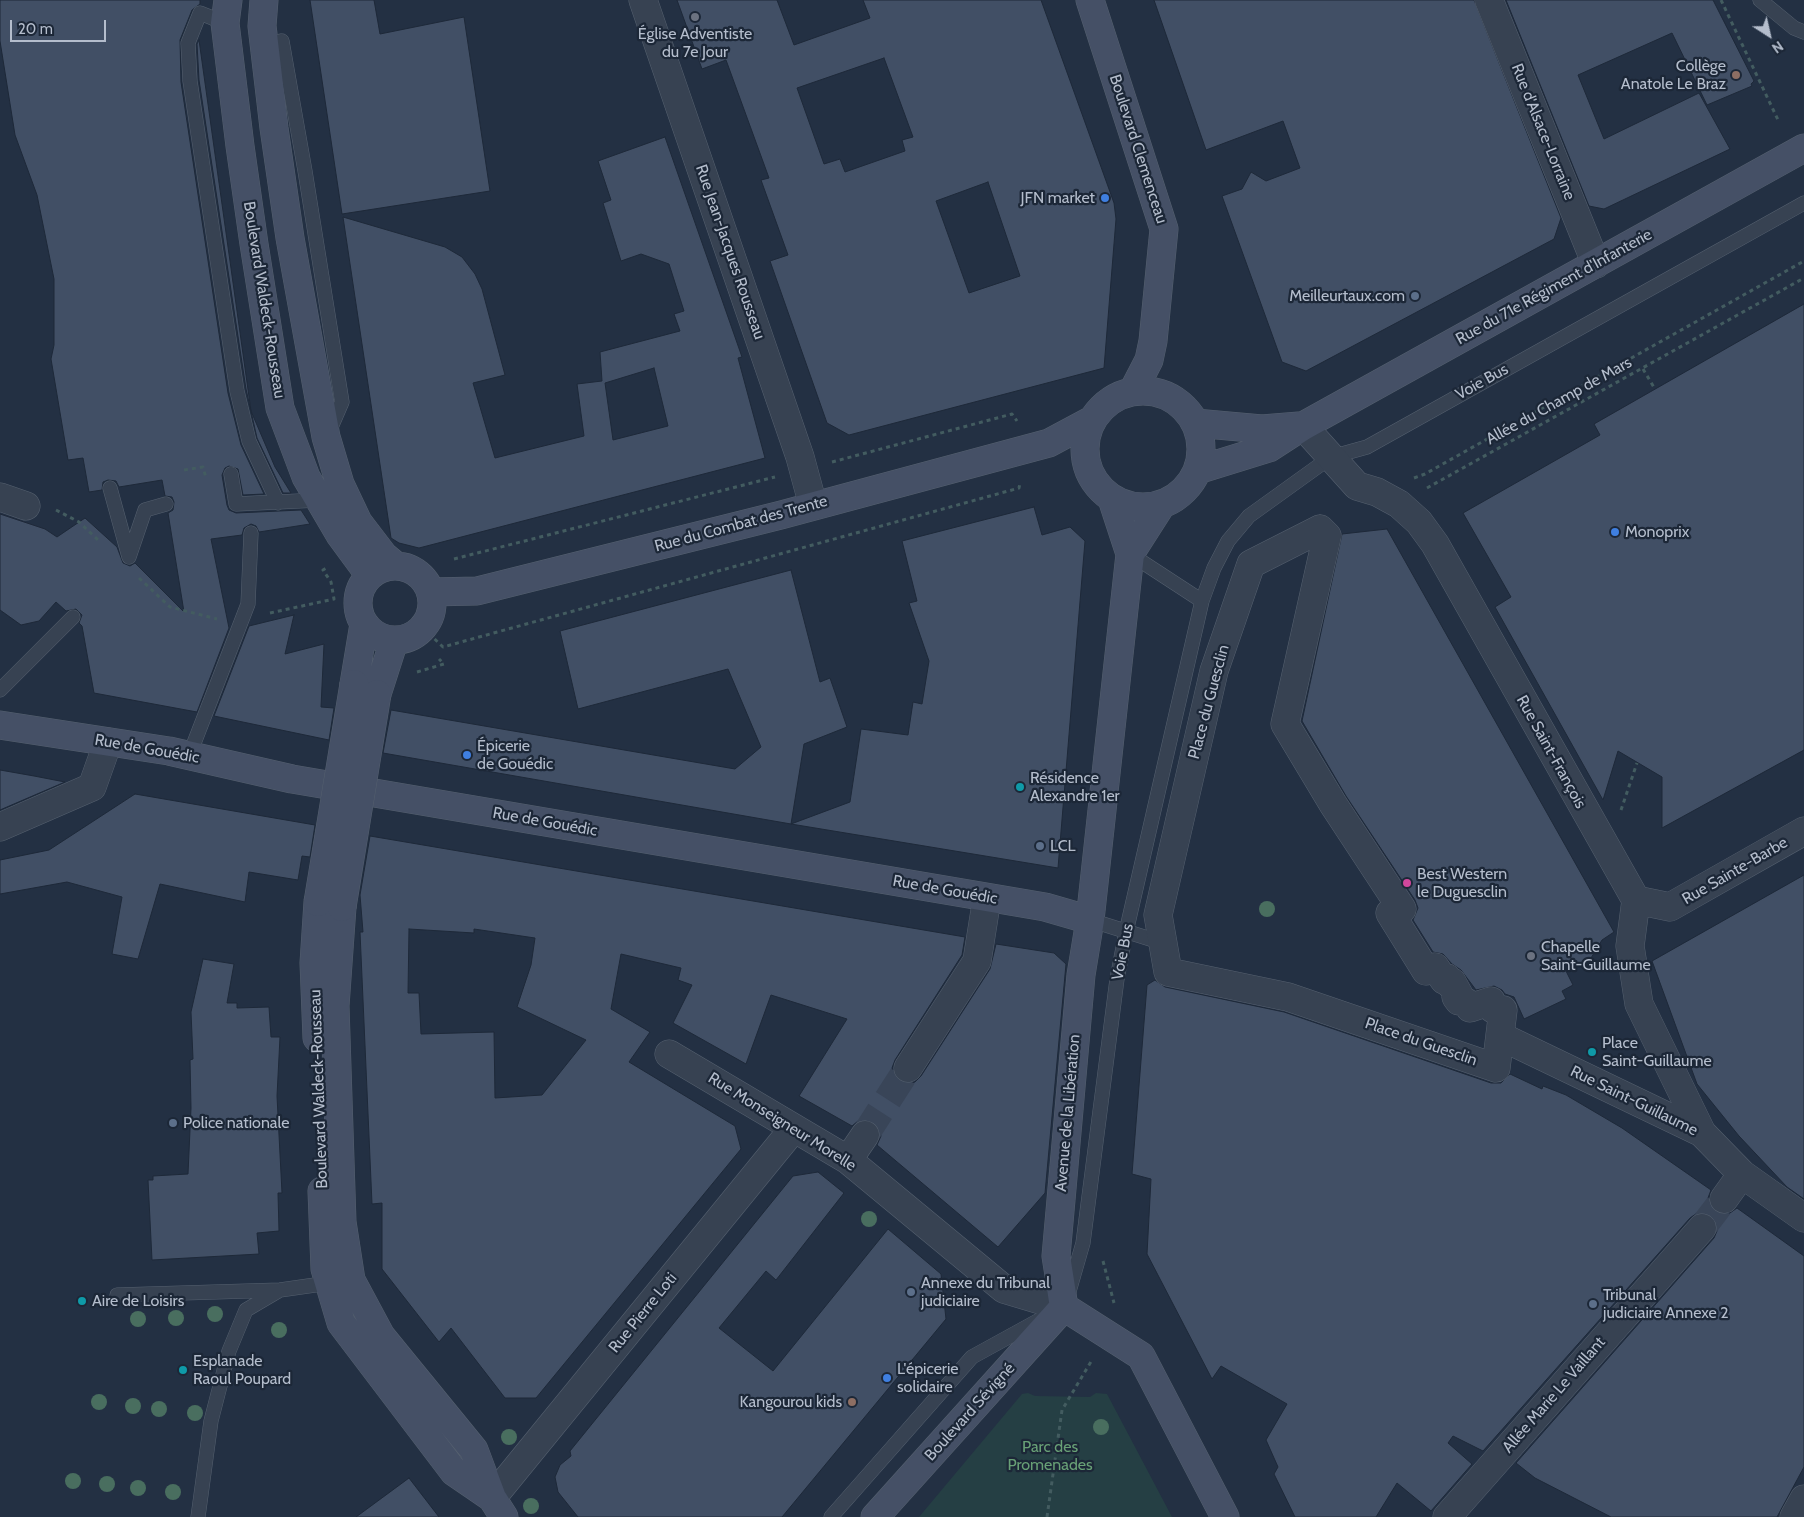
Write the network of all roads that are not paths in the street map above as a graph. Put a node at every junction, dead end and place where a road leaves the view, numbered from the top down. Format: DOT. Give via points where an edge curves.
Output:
graph roads {
  1 [pos="264,0"];
  2 [pos="644,0"];
  3 [pos="1090,0"];
  4 [pos="1489,0"];
  5 [pos="1760,0"];
  6 [pos="226,11"];
  7 [pos="1804,32"];
  8 [pos="1804,148"];
  9 [pos="1804,203"];
  10 [pos="1596,264"];
  11 [pos="1145,391"];
  12 [pos="1092,420"];
  13 [pos="1195,423"];
  14 [pos="1303,426"];
  15 [pos="1041,445"];
  16 [pos="1331,457"];
  17 [pos="1085,460"];
  18 [pos="1198,470"];
  19 [pos="231,474"];
  20 [pos="110,488"];
  21 [pos="0,497"];
  22 [pos="1112,499"];
  23 [pos="319,500"];
  24 [pos="278,503"];
  25 [pos="166,504"];
  26 [pos="1162,504"];
  27 [pos="813,505"];
  28 [pos="38,507"];
  29 [pos="251,533"];
  30 [pos="1130,554"];
  31 [pos="404,568"];
  32 [pos="367,579"];
  33 [pos="431,592"];
  34 [pos="1202,601"];
  35 [pos="72,617"];
  36 [pos="364,624"];
  37 [pos="394,641"];
  38 [pos="366,689"];
  39 [pos="0,690"];
  40 [pos="0,725"];
  41 [pos="108,742"];
  42 [pos="189,756"];
  43 [pos="361,791"];
  44 [pos="0,827"];
  45 [pos="1804,831"];
  46 [pos="987,898"];
  47 [pos="1636,900"];
  48 [pos="330,904"];
  49 [pos="1090,920"];
  50 [pos="1126,932"];
  51 [pos="1163,943"];
  52 [pos="1500,1036"];
  53 [pos="669,1054"];
  54 [pos="908,1068"];
  55 [pos="794,1128"];
  56 [pos="1702,1133"];
  57 [pos="865,1135"];
  58 [pos="848,1160"];
  59 [pos="1742,1174"];
  60 [pos="1724,1199"];
  61 [pos="1804,1218"];
  62 [pos="1702,1228"];
  63 [pos="329,1283"];
  64 [pos="280,1290"];
  65 [pos="118,1295"];
  66 [pos="1064,1307"];
  67 [pos="1804,1499"];
  68 [pos="498,1508"];
  69 [pos="198,1517"];
  70 [pos="831,1517"];
  71 [pos="874,1517"];
  72 [pos="1225,1517"];
  73 [pos="1447,1517"];
  74 [pos="1794,1517"];
  1 -- 31 [label="main road" via="262,26 290,238 326,437 340,484 358,522 384,556"];
  2 -- 27 [label="street, Rue Jean-Jacques Rousseau"];
  3 -- 11 [label="main road, Boulevard Clemenceau" via="1164,229"];
  4 -- 10 [label="street, Rue d'Alsace-Lorraine"];
  5 -- 7 [label="lane" via="1794,28"];
  6 -- 23 [label="main road, Boulevard Waldeck-Rousseau" via="254,244 280,408 306,477"];
  6 -- 24 [label="lane" via="200,13 188,43 190,81 237,391 249,441"];
  8 -- 10 [label="main road, Rue du 71e Régiment d'Infanterie"];
  9 -- 16 [label="lane, Voie Bus" via="1367,447"];
  10 -- 14 [label="main road, Rue du 71e Régiment d'Infanterie"];
  11 -- 12 [label="main road" via="1116,396 1102,406"];
  11 -- 13 [label="main road" via="1173,398"];
  12 -- 15 [label="main road, Rue du Combat des Trente"];
  12 -- 17 [label="main road" via="1084,446"];
  13 -- 14 [label="main road" via="1262,429"];
  13 -- 18 [label="main road" via="1201,438"];
  14 -- 16 [label="street, Rue Saint-François"];
  14 -- 18 [label="main road, Rue du 71e Régiment d'Infanterie" via="1269,448"];
  15 -- 17 [label="main road"];
  15 -- 27 [label="main road, Rue du Combat des Trente"];
  16 -- 34 [label="lane, Voie Bus" via="1249,516 1228,541"];
  16 -- 47 [label="street, Rue Saint-François" via="1358,486 1383,494 1419,522 1435,544"];
  17 -- 22 [label="main road" via="1090,475"];
  18 -- 26 [label="main road" via="1190,485"];
  19 -- 24 [label="lane" via="236,504 259,508"];
  20 -- 25 [label="lane" via="129,557 145,510"];
  21 -- 28 [label="street"];
  22 -- 26 [label="main road" via="1128,506 1145,508"];
  22 -- 30 [label="main road"];
  23 -- 24 [label="lane"];
  23 -- 32 [label="main road, Boulevard Waldeck-Rousseau" via="365,569"];
  26 -- 30 [label="main road"];
  27 -- 33 [label="main road, Rue du Combat des Trente" via="477,591"];
  29 -- 42 [label="lane" via="248,604"];
  30 -- 34 [label="lane"];
  30 -- 49 [label="main road"];
  31 -- 32 [label="main road" via="375,572"];
  31 -- 33 [label="main road" via="425,580"];
  32 -- 36 [label="main road" via="358,601"];
  33 -- 37 [label="main road" via="432,612 423,628 409,638"];
  34 -- 50 [label="lane, Voie Bus"];
  35 -- 39 [label="lane"];
  36 -- 37 [label="main road" via="372,633"];
  36 -- 38 [label="main road, Boulevard Waldeck-Rousseau"];
  37 -- 38 [label="main road, Boulevard Waldeck-Rousseau"];
  38 -- 43 [label="main road, bridge"];
  38 -- 48 [label="main road, Boulevard Waldeck-Rousseau, bridge"];
  40 -- 41 [label="main road, Rue de Gouédic"];
  41 -- 42 [label="main road, Rue de Gouédic"];
  41 -- 44 [label="street" via="92,787"];
  42 -- 43 [label="main road, Rue de Gouédic"];
  43 -- 46 [label="main road, Rue de Gouédic"];
  43 -- 48 [label="main road, bridge"];
  45 -- 47 [label="street, Rue Sainte-Barbe" via="1670,907"];
  46 -- 49 [label="main road, Rue de Gouédic" via="1045,907"];
  46 -- 54 [label="street" via="978,961"];
  47 -- 56 [label="street" via="1630,946 1639,1004"];
  48 -- 63 [label="main road, Boulevard Waldeck-Rousseau" via="315,972 325,1269"];
  48 -- 68 [label="main road" via="342,1222 351,1280 381,1336 474,1450"];
  49 -- 50 [label="lane"];
  49 -- 66 [label="main road, Avenue de la Libération" via="1081,975 1056,1256"];
  50 -- 51 [label="lane"];
  50 -- 66 [label="lane, Voie Bus" via="1083,1243"];
  51 -- 52 [label="street, Place du Guesclin" via="1168,972 1288,997 1496,1068"];
  51 -- 52 [label="street, Place du Guesclin" via="1158,915 1212,680 1251,564 1320,529 1327,536 1285,724 1402,909 1390,913 1426,971 1435,967 1444,980 1452,982 1459,1001 1469,1004 1470,1008 1491,1001 1493,1009 1503,1010"];
  52 -- 56 [label="street, Rue Saint-Guillaume"];
  53 -- 55 [label="street, Rue Monseigneur Morelle"];
  55 -- 58 [label="street, Rue Monseigneur Morelle"];
  55 -- 68 [label="street, Rue Pierre Loti"];
  56 -- 59 [label="street, Rue Saint-Guillaume"];
  57 -- 58 [label="street"];
  58 -- 66 [label="street, Rue Monseigneur Morelle" via="1004,1289"];
  59 -- 60 [label="street"];
  59 -- 61 [label="street, Rue Saint-Guillaume"];
  62 -- 73 [label="street, Allée Marie Le Vaillant"];
  63 -- 64 [label="lane"];
  63 -- 68 [label="main road, Boulevard Waldeck-Rousseau" via="341,1323 347,1331 454,1472"];
  64 -- 65 [label="lane"];
  64 -- 69 [label="lane" via="246,1310 229,1351 211,1422"];
  66 -- 70 [label="lane" via="972,1357"];
  66 -- 71 [label="main road, Boulevard Sévigné"];
  66 -- 72 [label="main road" via="1142,1356"];
  67 -- 74 [label="street"];
}
